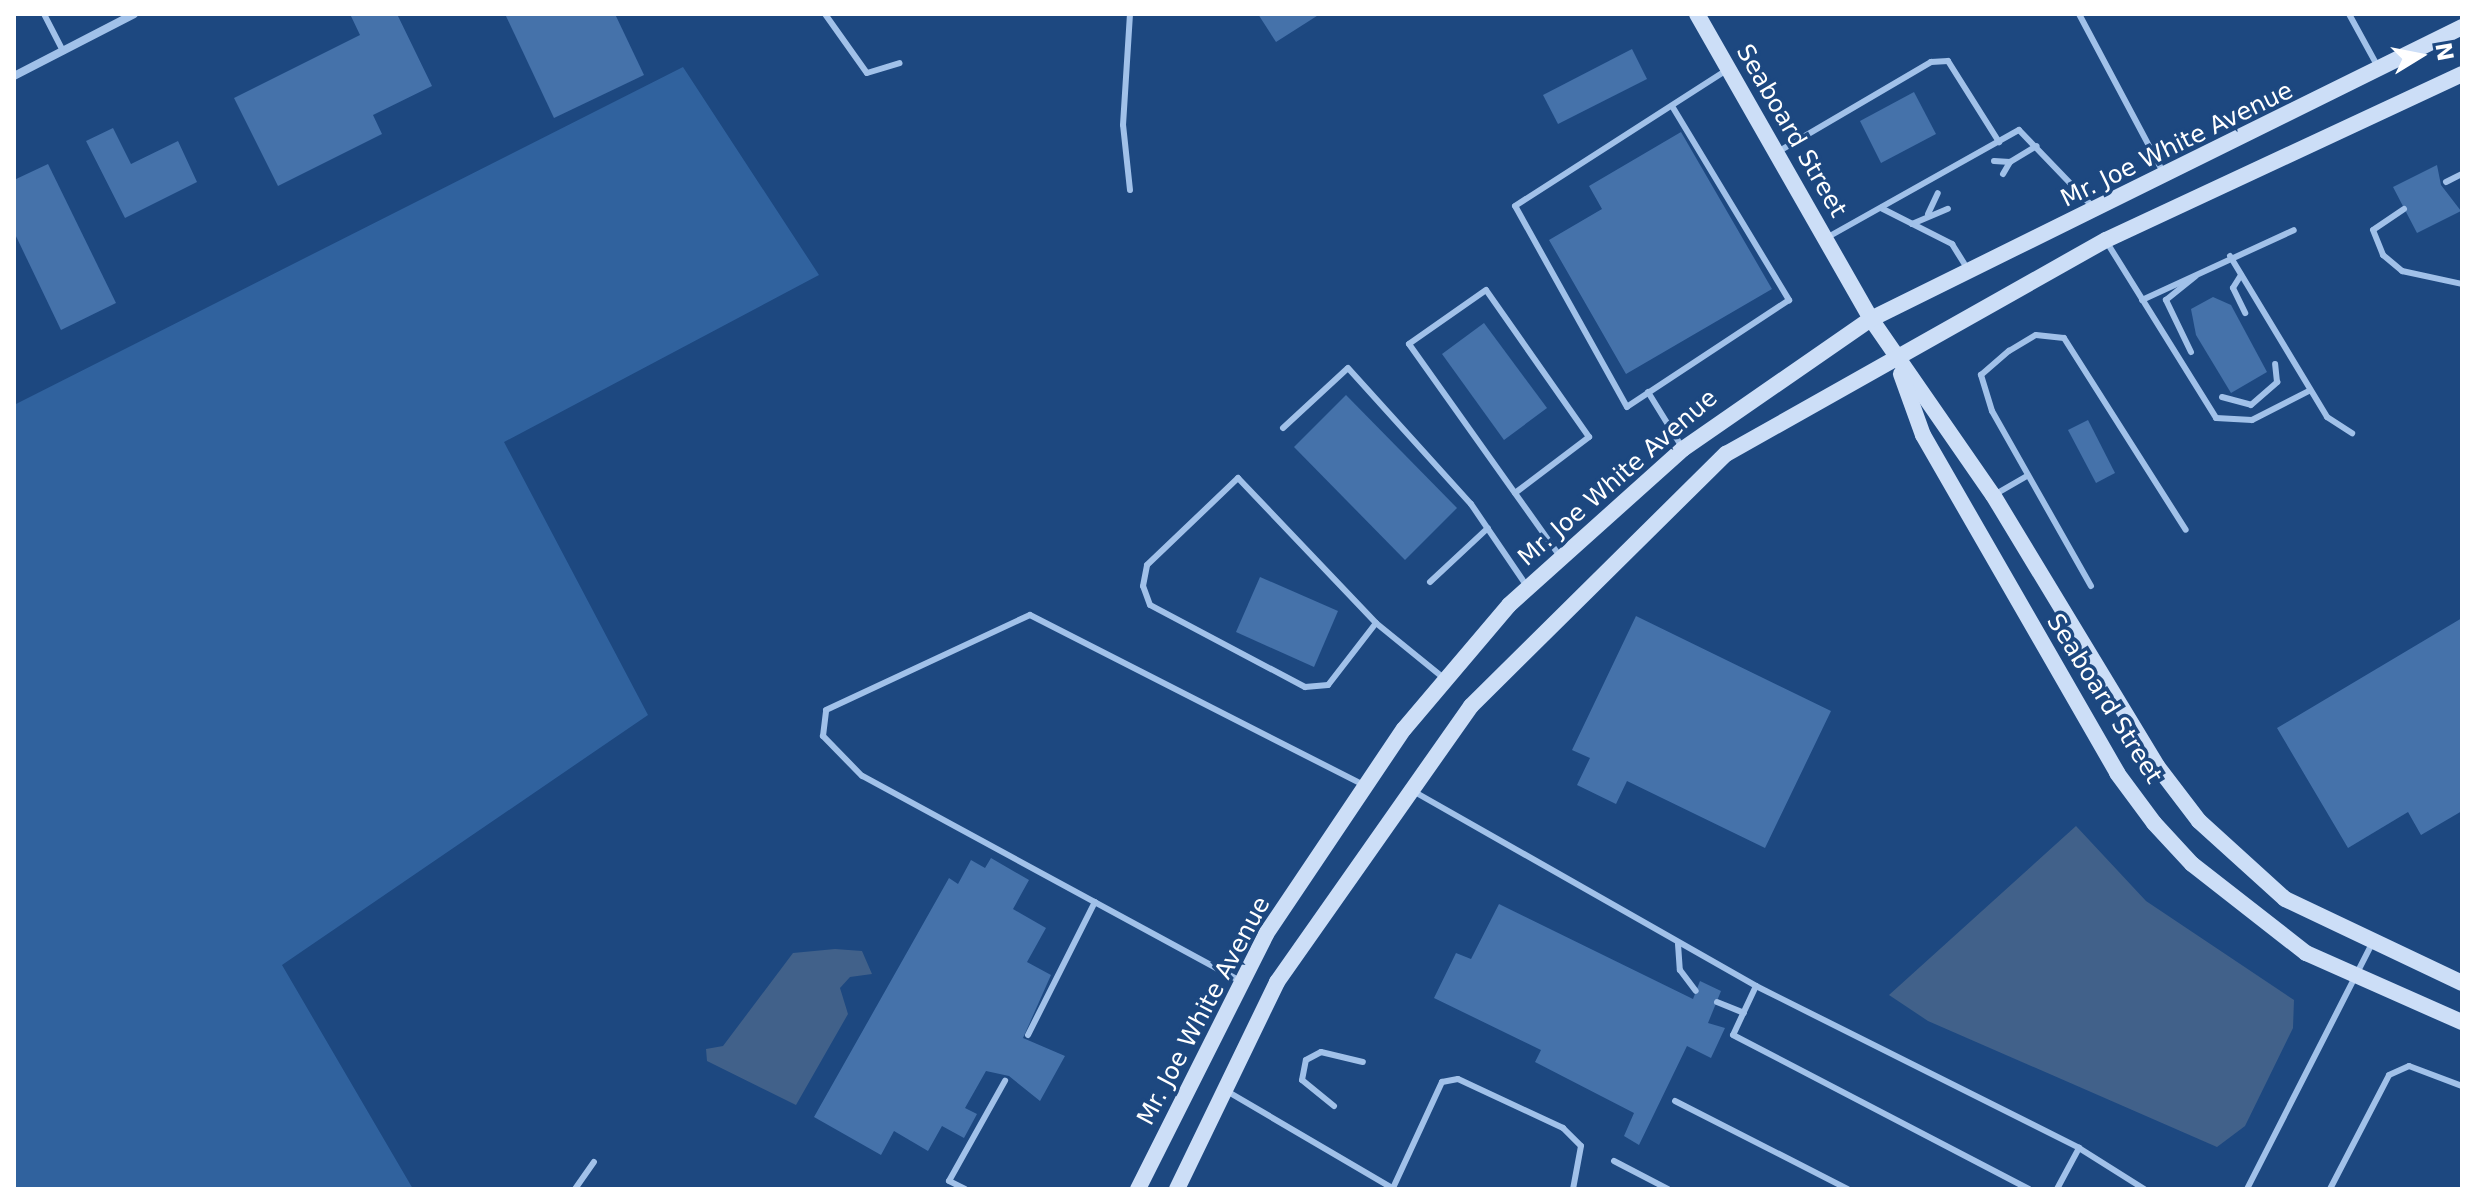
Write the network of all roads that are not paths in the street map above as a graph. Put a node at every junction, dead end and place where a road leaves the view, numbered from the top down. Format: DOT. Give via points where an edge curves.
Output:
graph roads {
  1 [pos="44,14"];
  2 [pos="134,14"];
  3 [pos="825,14"];
  4 [pos="1130,14"];
  5 [pos="1697,14"];
  6 [pos="2079,14"];
  7 [pos="2349,14"];
  8 [pos="2462,27"];
  9 [pos="63,51"];
  10 [pos="899,63"];
  11 [pos="1728,69"];
  12 [pos="2380,70"];
  13 [pos="2462,74"];
  14 [pos="14,75"];
  15 [pos="1672,106"];
  16 [pos="1999,142"];
  17 [pos="2037,146"];
  18 [pos="1776,153"];
  19 [pos="1994,161"];
  20 [pos="2010,162"];
  21 [pos="2003,174"];
  22 [pos="2462,174"];
  23 [pos="2165,178"];
  24 [pos="2446,182"];
  25 [pos="1130,190"];
  26 [pos="1938,193"];
  27 [pos="1881,208"];
  28 [pos="1948,209"];
  29 [pos="2404,209"];
  30 [pos="2097,211"];
  31 [pos="1928,214"];
  32 [pos="1912,224"];
  33 [pos="2294,230"];
  34 [pos="1825,239"];
  35 [pos="2106,240"];
  36 [pos="2230,256"];
  37 [pos="2205,269"];
  38 [pos="1970,273"];
  39 [pos="2241,275"];
  40 [pos="2462,284"];
  41 [pos="2142,300"];
  42 [pos="2245,313"];
  43 [pos="1871,319"];
  44 [pos="2191,352"];
  45 [pos="1894,354"];
  46 [pos="2275,364"];
  47 [pos="2309,391"];
  48 [pos="1648,392"];
  49 [pos="2222,397"];
  50 [pos="1283,428"];
  51 [pos="2352,433"];
  52 [pos="1683,449"];
  53 [pos="2028,475"];
  54 [pos="1515,493"];
  55 [pos="1993,495"];
  56 [pos="1488,528"];
  57 [pos="2186,530"];
  58 [pos="1561,558"];
  59 [pos="1430,582"];
  60 [pos="2091,586"];
  61 [pos="1528,588"];
  62 [pos="1376,623"];
  63 [pos="1445,679"];
  64 [pos="1365,786"];
  65 [pos="1412,790"];
  66 [pos="1095,902"];
  67 [pos="1678,944"];
  68 [pos="2372,944"];
  69 [pos="2357,976"];
  70 [pos="1242,982"];
  71 [pos="2462,983"];
  72 [pos="1756,986"];
  73 [pos="1696,991"];
  74 [pos="1717,1002"];
  75 [pos="1744,1013"];
  76 [pos="2462,1022"];
  77 [pos="1028,1035"];
  78 [pos="1363,1062"];
  79 [pos="1005,1081"];
  80 [pos="2462,1086"];
  81 [pos="1225,1090"];
  82 [pos="1675,1101"];
  83 [pos="1334,1106"];
  84 [pos="2079,1148"];
  85 [pos="1614,1161"];
  86 [pos="594,1162"];
  87 [pos="575,1189"];
  88 [pos="965,1189"];
  89 [pos="1138,1189"];
  90 [pos="1177,1189"];
  91 [pos="1394,1189"];
  92 [pos="1573,1189"];
  93 [pos="1668,1189"];
  94 [pos="1848,1189"];
  95 [pos="2029,1189"];
  96 [pos="2057,1189"];
  97 [pos="2144,1189"];
  98 [pos="2247,1189"];
  99 [pos="2330,1189"];
  1 -- 9 [label="lane"];
  2 -- 9 [label="street"];
  3 -- 10 [label="lane" via="867,73"];
  4 -- 25 [label="lane" via="1123,125"];
  5 -- 11 [label="main road, Seaboard Street"];
  6 -- 23 [label="lane"];
  7 -- 12 [label="lane"];
  8 -- 12 [label="main road, Mr. Joe White Avenue"];
  9 -- 14 [label="street"];
  11 -- 15 [label="lane"];
  11 -- 18 [label="main road, Seaboard Street"];
  12 -- 23 [label="main road, Mr. Joe White Avenue"];
  13 -- 35 [label="main road"];
  15 -- 48 [label="lane" via="1789,300"];
  15 -- 48 [label="lane" via="1515,206 1627,407"];
  16 -- 17 [label="lane" via="2019,130"];
  16 -- 18 [label="lane" via="1948,61 1931,62"];
  16 -- 27 [label="lane"];
  17 -- 20 [label="lane"];
  17 -- 30 [label="lane"];
  18 -- 34 [label="main road, Seaboard Street"];
  19 -- 20 [label="lane"];
  20 -- 21 [label="lane"];
  22 -- 24 [label="lane"];
  23 -- 30 [label="main road, Mr. Joe White Avenue"];
  26 -- 31 [label="lane"];
  27 -- 32 [label="lane"];
  27 -- 34 [label="lane"];
  28 -- 31 [label="lane"];
  29 -- 40 [label="lane" via="2373,230 2383,255 2402,271"];
  30 -- 38 [label="main road, Mr. Joe White Avenue"];
  31 -- 32 [label="lane"];
  32 -- 38 [label="lane" via="1952,244"];
  33 -- 36 [label="lane"];
  34 -- 43 [label="main road, Seaboard Street"];
  35 -- 41 [label="lane"];
  35 -- 45 [label="main road"];
  36 -- 37 [label="lane"];
  36 -- 39 [label="lane"];
  37 -- 41 [label="lane"];
  37 -- 44 [label="lane" via="2166,300"];
  38 -- 43 [label="main road, Mr. Joe White Avenue"];
  39 -- 42 [label="lane" via="2233,288"];
  39 -- 47 [label="lane"];
  41 -- 47 [label="lane" via="2216,418 2252,420"];
  43 -- 45 [label="main road, Seaboard Street"];
  43 -- 52 [label="main road, Mr. Joe White Avenue"];
  45 -- 55 [label="main road, Seaboard Street"];
  45 -- 65 [label="main road" via="1726,454 1471,706"];
  45 -- 69 [label="main road, Seaboard Street" via="1923,435 2117,773 2192,864 2306,953"];
  46 -- 49 [label="lane" via="2277,382 2251,405"];
  47 -- 51 [label="lane" via="2327,417"];
  48 -- 52 [label="lane"];
  50 -- 56 [label="lane" via="1348,368"];
  52 -- 58 [label="main road, Mr. Joe White Avenue"];
  53 -- 55 [label="lane"];
  53 -- 57 [label="lane" via="1981,375 2036,335 2064,338"];
  53 -- 60 [label="lane"];
  54 -- 54 [label="lane" via="1409,344 1486,290 1589,437"];
  54 -- 58 [label="lane"];
  55 -- 68 [label="main road, Seaboard Street" via="2157,766 2199,821 2285,899"];
  56 -- 59 [label="lane"];
  56 -- 61 [label="lane"];
  58 -- 61 [label="main road, Mr. Joe White Avenue"];
  61 -- 63 [label="main road, Mr. Joe White Avenue"];
  62 -- 62 [label="lane" via="1238,478 1147,565 1143,586 1150,605 1305,687 1328,685"];
  62 -- 63 [label="lane"];
  63 -- 64 [label="main road, Mr. Joe White Avenue"];
  64 -- 66 [label="lane" via="1030,615 826,710 823,736 862,776"];
  64 -- 70 [label="main road, Mr. Joe White Avenue"];
  65 -- 67 [label="lane" via="1551,863 1607,906"];
  65 -- 81 [label="main road" via="1277,982"];
  66 -- 70 [label="lane"];
  66 -- 77 [label="lane"];
  67 -- 72 [label="lane"];
  67 -- 73 [label="lane" via="1680,970"];
  68 -- 69 [label="lane"];
  68 -- 71 [label="main road, Seaboard Street"];
  69 -- 76 [label="main road, Seaboard Street"];
  69 -- 98 [label="lane"];
  70 -- 89 [label="main road, Mr. Joe White Avenue"];
  72 -- 75 [label="lane"];
  72 -- 84 [label="lane"];
  74 -- 75 [label="lane"];
  75 -- 95 [label="lane" via="1733,1035"];
  78 -- 83 [label="lane" via="1321,1052 1306,1060 1302,1080"];
  79 -- 88 [label="lane" via="949,1181"];
  80 -- 99 [label="lane" via="2409,1066 2389,1075"];
  81 -- 90 [label="main road"];
  81 -- 91 [label="lane"];
  82 -- 94 [label="lane"];
  84 -- 96 [label="lane"];
  84 -- 97 [label="lane"];
  85 -- 93 [label="lane"];
  86 -- 87 [label="lane"];
  91 -- 92 [label="lane" via="1442,1082 1458,1079 1563,1128 1581,1146"];
}
